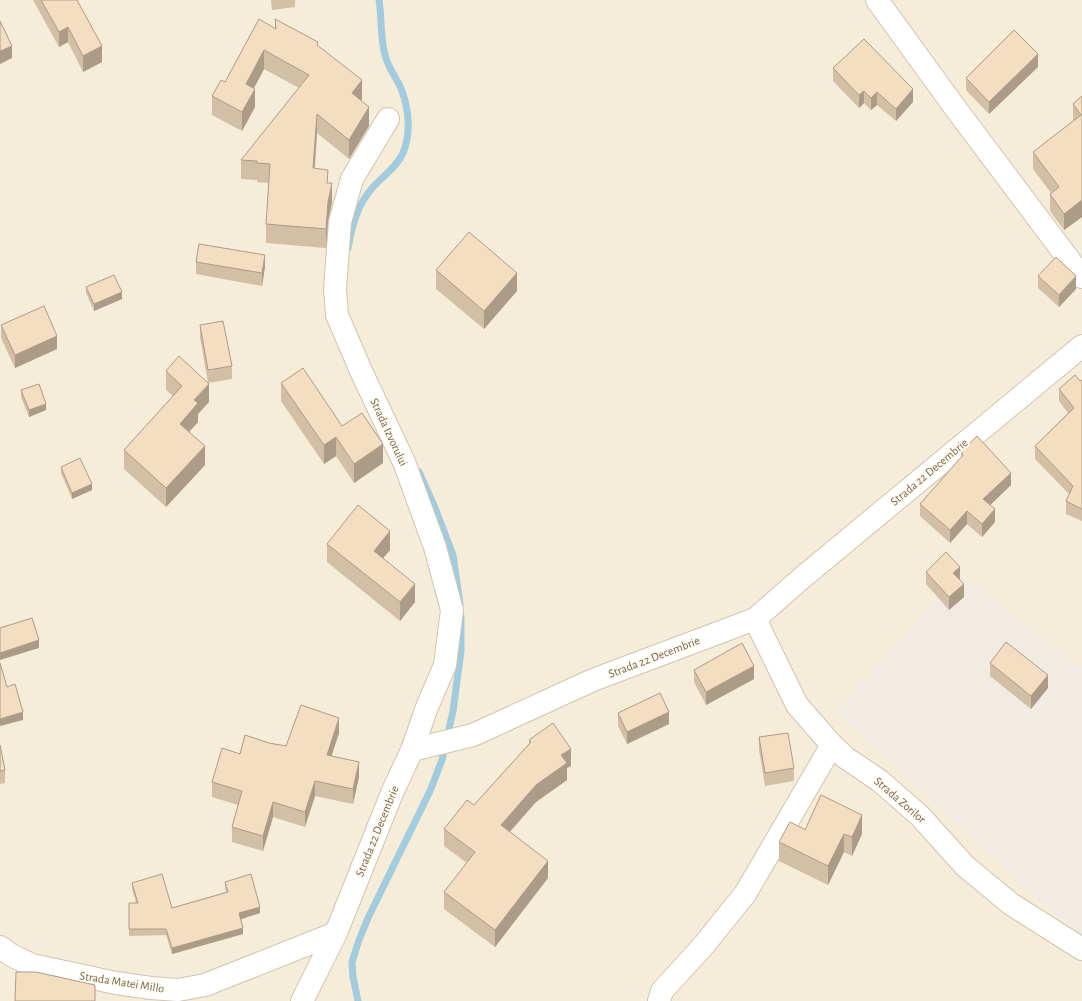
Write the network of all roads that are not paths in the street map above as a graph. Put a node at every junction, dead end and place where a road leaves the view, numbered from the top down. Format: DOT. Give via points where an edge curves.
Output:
graph roads {
  1 [pos="877,0"];
  2 [pos="388,119"];
  3 [pos="1082,277"];
  4 [pos="1082,346"];
  5 [pos="755,619"];
  6 [pos="832,744"];
  7 [pos="412,750"];
  8 [pos="336,933"];
  9 [pos="0,947"];
  10 [pos="1082,949"];
  11 [pos="302,1001"];
  12 [pos="659,1001"];
  1 -- 3 [label="street"];
  2 -- 7 [label="street, Strada Izvorului" via="352,179 340,222 335,289 337,314 404,462 435,547 452,610 445,665"];
  4 -- 5 [label="street, Strada 22 Decembrie"];
  5 -- 6 [label="street, Strada Zorilor" via="797,706"];
  5 -- 7 [label="street, Strada 22 Decembrie" via="593,680 473,735"];
  6 -- 10 [label="street, Strada Zorilor" via="920,816 965,866 1011,904"];
  6 -- 12 [label="street" via="745,894 704,945 662,991"];
  7 -- 8 [label="street, Strada 22 Decembrie"];
  8 -- 9 [label="street, Strada Matei Millo" via="205,985 178,990 116,983 32,965"];
  8 -- 11 [label="street, Strada 22 Decembrie"];
}
